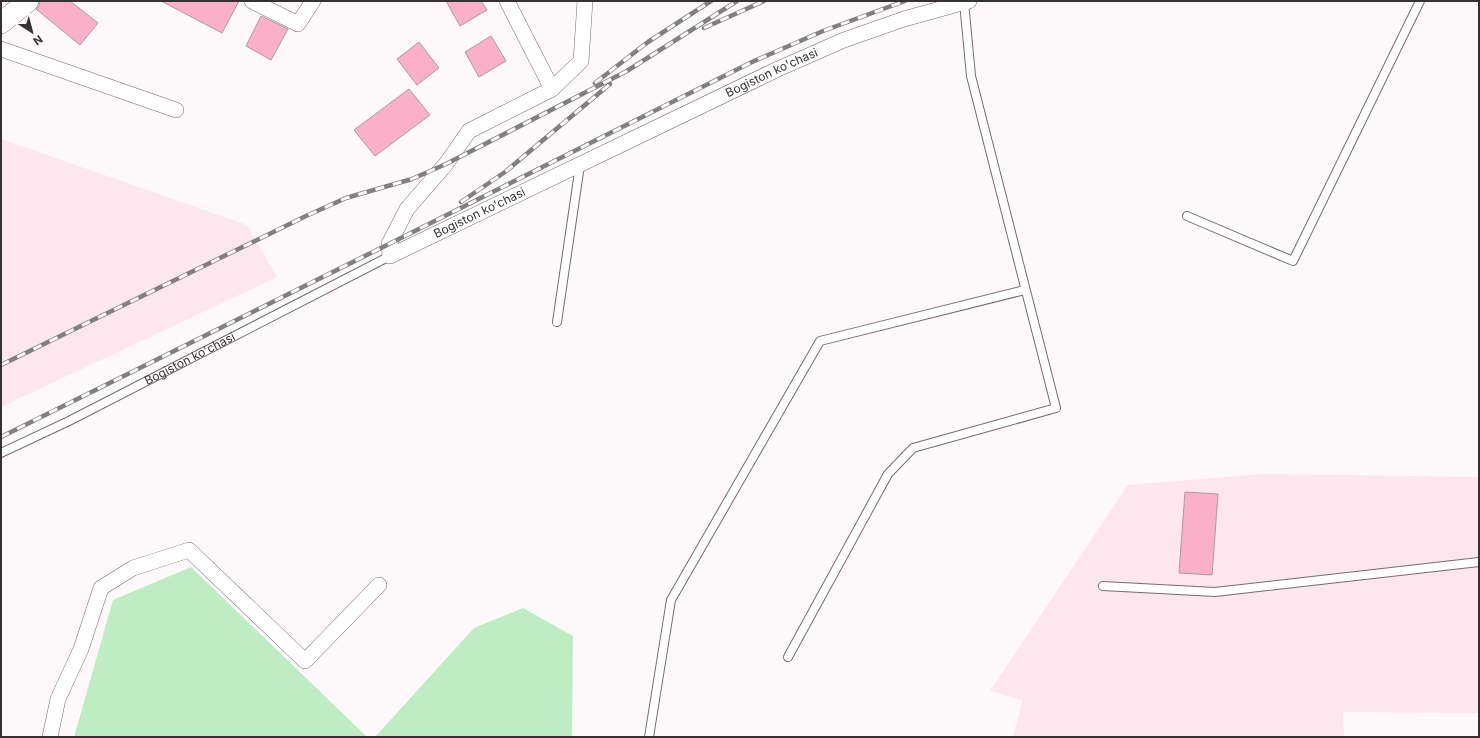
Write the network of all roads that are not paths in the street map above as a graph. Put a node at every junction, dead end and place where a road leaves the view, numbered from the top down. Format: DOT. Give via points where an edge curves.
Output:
graph roads {
  1 [pos="28,1"];
  2 [pos="252,1"];
  3 [pos="313,1"];
  4 [pos="507,1"];
  5 [pos="585,1"];
  6 [pos="1420,1"];
  7 [pos="967,2"];
  8 [pos="1,23"];
  9 [pos="1,48"];
  10 [pos="552,89"];
  11 [pos="176,110"];
  12 [pos="580,165"];
  13 [pos="1187,216"];
  14 [pos="390,256"];
  15 [pos="1025,290"];
  16 [pos="557,322"];
  17 [pos="1,452"];
  18 [pos="1479,562"];
  19 [pos="379,585"];
  20 [pos="1103,586"];
  21 [pos="788,657"];
  22 [pos="50,737"];
  23 [pos="649,737"];
  1 -- 8 [label="street"];
  2 -- 3 [label="street" via="298,24"];
  4 -- 10 [label="street"];
  5 -- 10 [label="street" via="581,61"];
  6 -- 13 [label="lane" via="1293,261"];
  7 -- 12 [label="street, Bogiston ko'chasi" via="904,19 844,40 778,68"];
  7 -- 15 [label="lane" via="971,76"];
  9 -- 11 [label="street"];
  10 -- 14 [label="street" via="469,131 446,164 407,209 389,244"];
  12 -- 14 [label="street, Bogiston ko'chasi"];
  12 -- 16 [label="lane"];
  14 -- 17 [label="lane, Bogiston ko'chasi" via="76,418"];
  15 -- 21 [label="lane" via="1056,408 913,448 888,474"];
  15 -- 23 [label="lane" via="820,340 671,600"];
  18 -- 20 [label="lane" via="1215,592"];
  19 -- 22 [label="street" via="305,661 189,550 132,568 101,588 58,700"];
}
